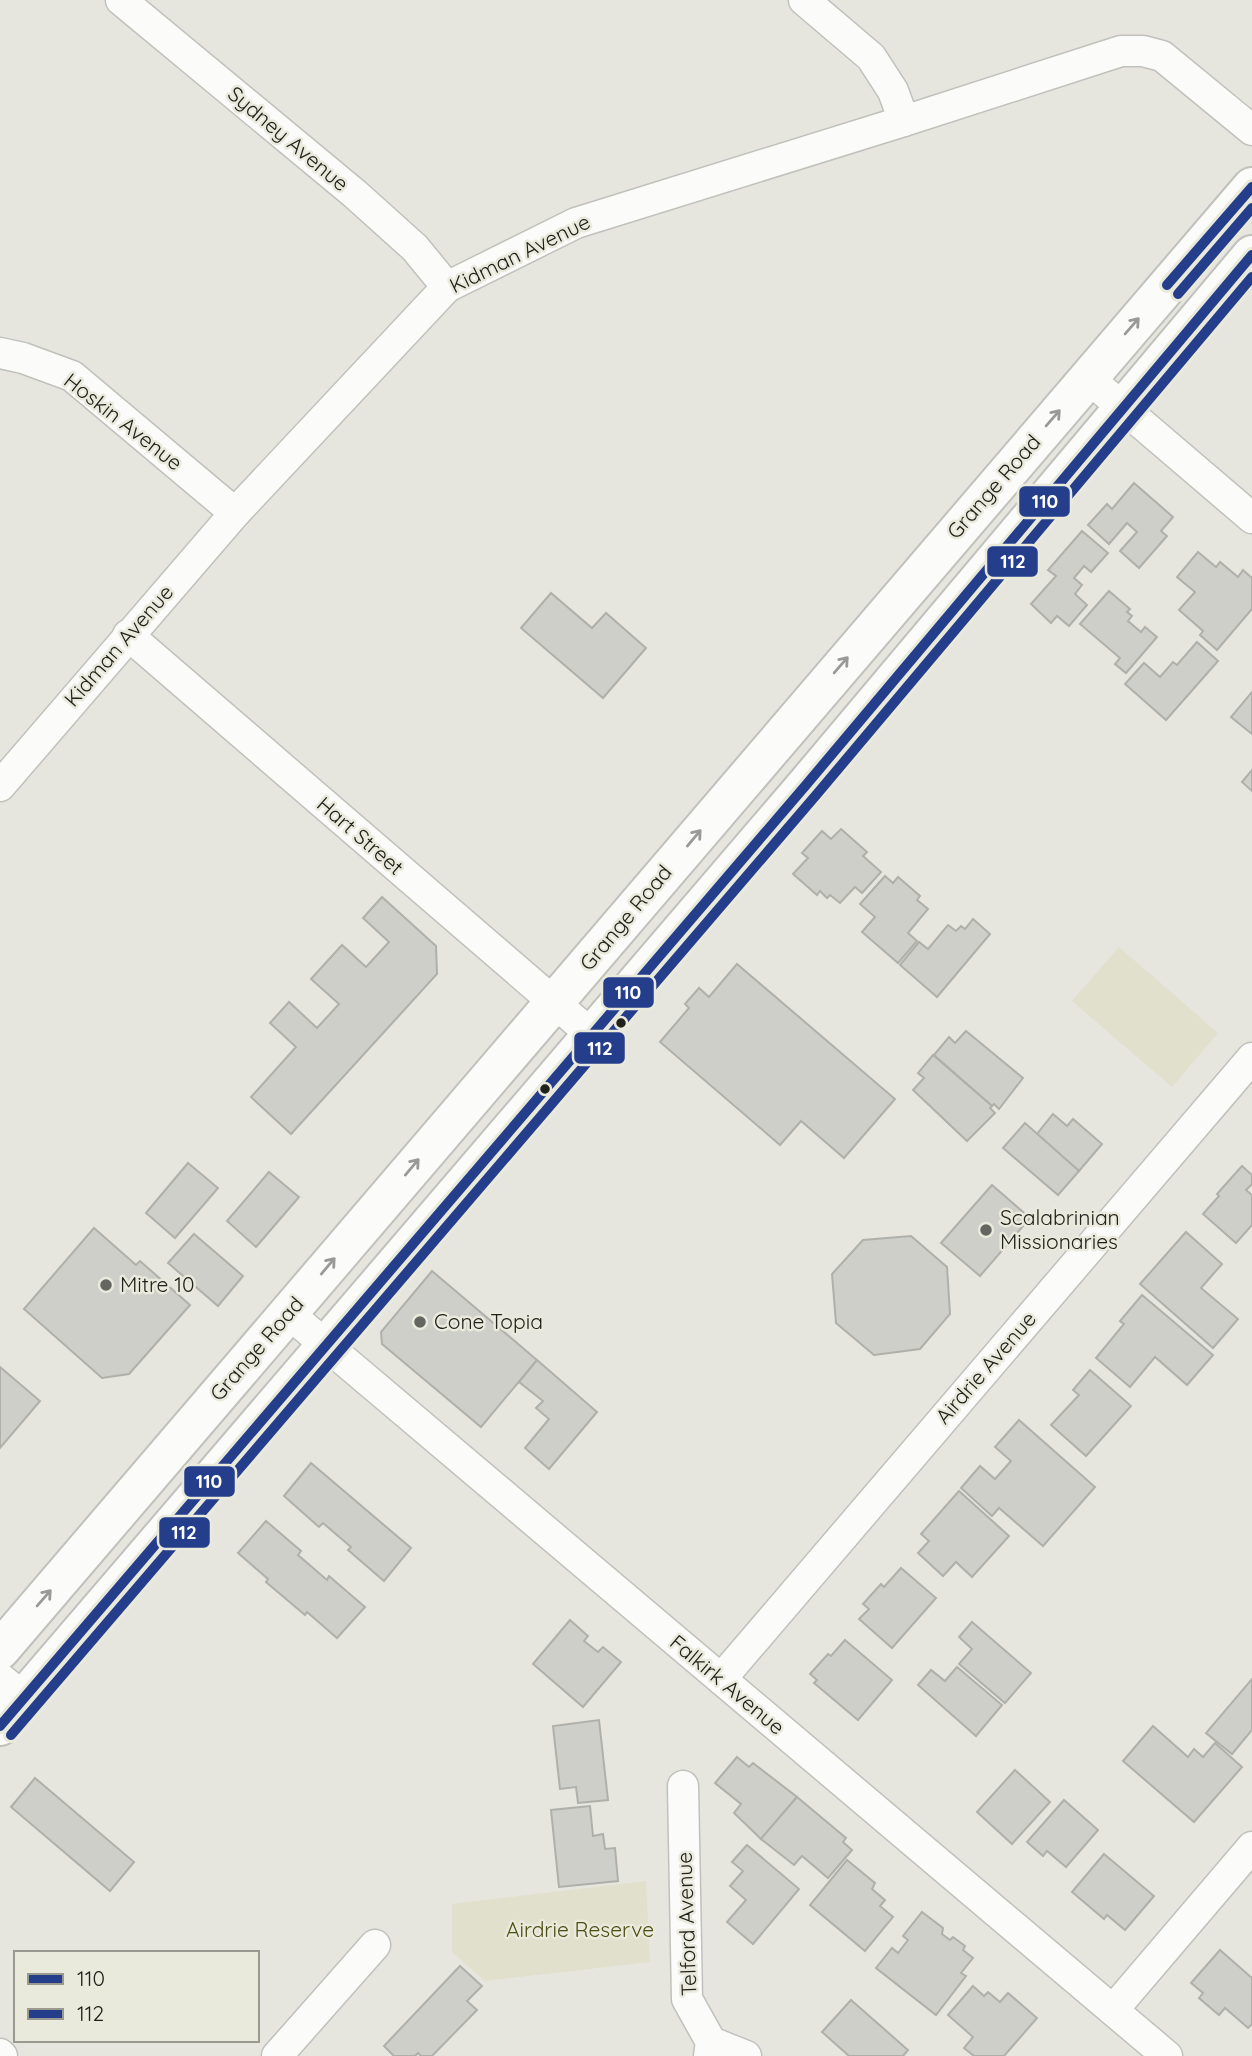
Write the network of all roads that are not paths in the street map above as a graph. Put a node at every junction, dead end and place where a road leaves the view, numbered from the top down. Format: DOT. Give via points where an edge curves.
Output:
graph roads {
  1 [pos="121,0"];
  2 [pos="804,0"];
  3 [pos="904,121"];
  4 [pos="1252,130"];
  5 [pos="1252,187"];
  6 [pos="1252,255"];
  7 [pos="447,287"];
  8 [pos="0,353"];
  9 [pos="1087,377"];
  10 [pos="1122,408"];
  11 [pos="235,513"];
  12 [pos="1252,518"];
  13 [pos="128,635"];
  14 [pos="0,786"];
  15 [pos="554,1002"];
  16 [pos="592,1035"];
  17 [pos="1252,1058"];
  18 [pos="288,1313"];
  19 [pos="326,1346"];
  20 [pos="0,1650"];
  21 [pos="720,1679"];
  22 [pos="8,1701"];
  23 [pos="683,1786"];
  24 [pos="1252,1847"];
  25 [pos="375,1945"];
  26 [pos="1113,2010"];
  27 [pos="710,2049"];
  28 [pos="277,2056"];
  29 [pos="746,2056"];
  30 [pos="1167,2056"];
  1 -- 7 [label="street, Sydney Avenue" via="355,194 415,248"];
  2 -- 3 [label="street" via="871,57 894,91"];
  3 -- 4 [label="street, Kidman Avenue" via="1121,51 1143,51 1162,56"];
  3 -- 7 [label="street, Kidman Avenue" via="576,223"];
  9 -- 5 [label="main road, Grange Road, one-way"];
  6 -- 10 [label="main road"];
  7 -- 11 [label="street, Kidman Avenue"];
  8 -- 11 [label="street, Hoskin Avenue" via="72,376"];
  9 -- 10 [label="street"];
  15 -- 9 [label="main road, Grange Road, one-way"];
  10 -- 12 [label="street"];
  10 -- 16 [label="main road"];
  11 -- 13 [label="street, Kidman Avenue"];
  13 -- 14 [label="street, Kidman Avenue"];
  13 -- 15 [label="street, Hart Street"];
  15 -- 16 [label="street, Hart Street"];
  18 -- 15 [label="main road, Grange Road, one-way"];
  16 -- 19 [label="main road"];
  17 -- 21 [label="street, Airdrie Avenue"];
  18 -- 19 [label="street, Falkirk Avenue"];
  20 -- 18 [label="main road, Grange Road, one-way"];
  19 -- 21 [label="street, Falkirk Avenue"];
  19 -- 22 [label="main road"];
  21 -- 26 [label="street, Falkirk Avenue"];
  23 -- 27 [label="street, Telford Avenue" via="687,1999"];
  24 -- 26 [label="street"];
  25 -- 28 [label="street"];
  26 -- 30 [label="street, Falkirk Avenue"];
  27 -- 29 [label="street"];
}
